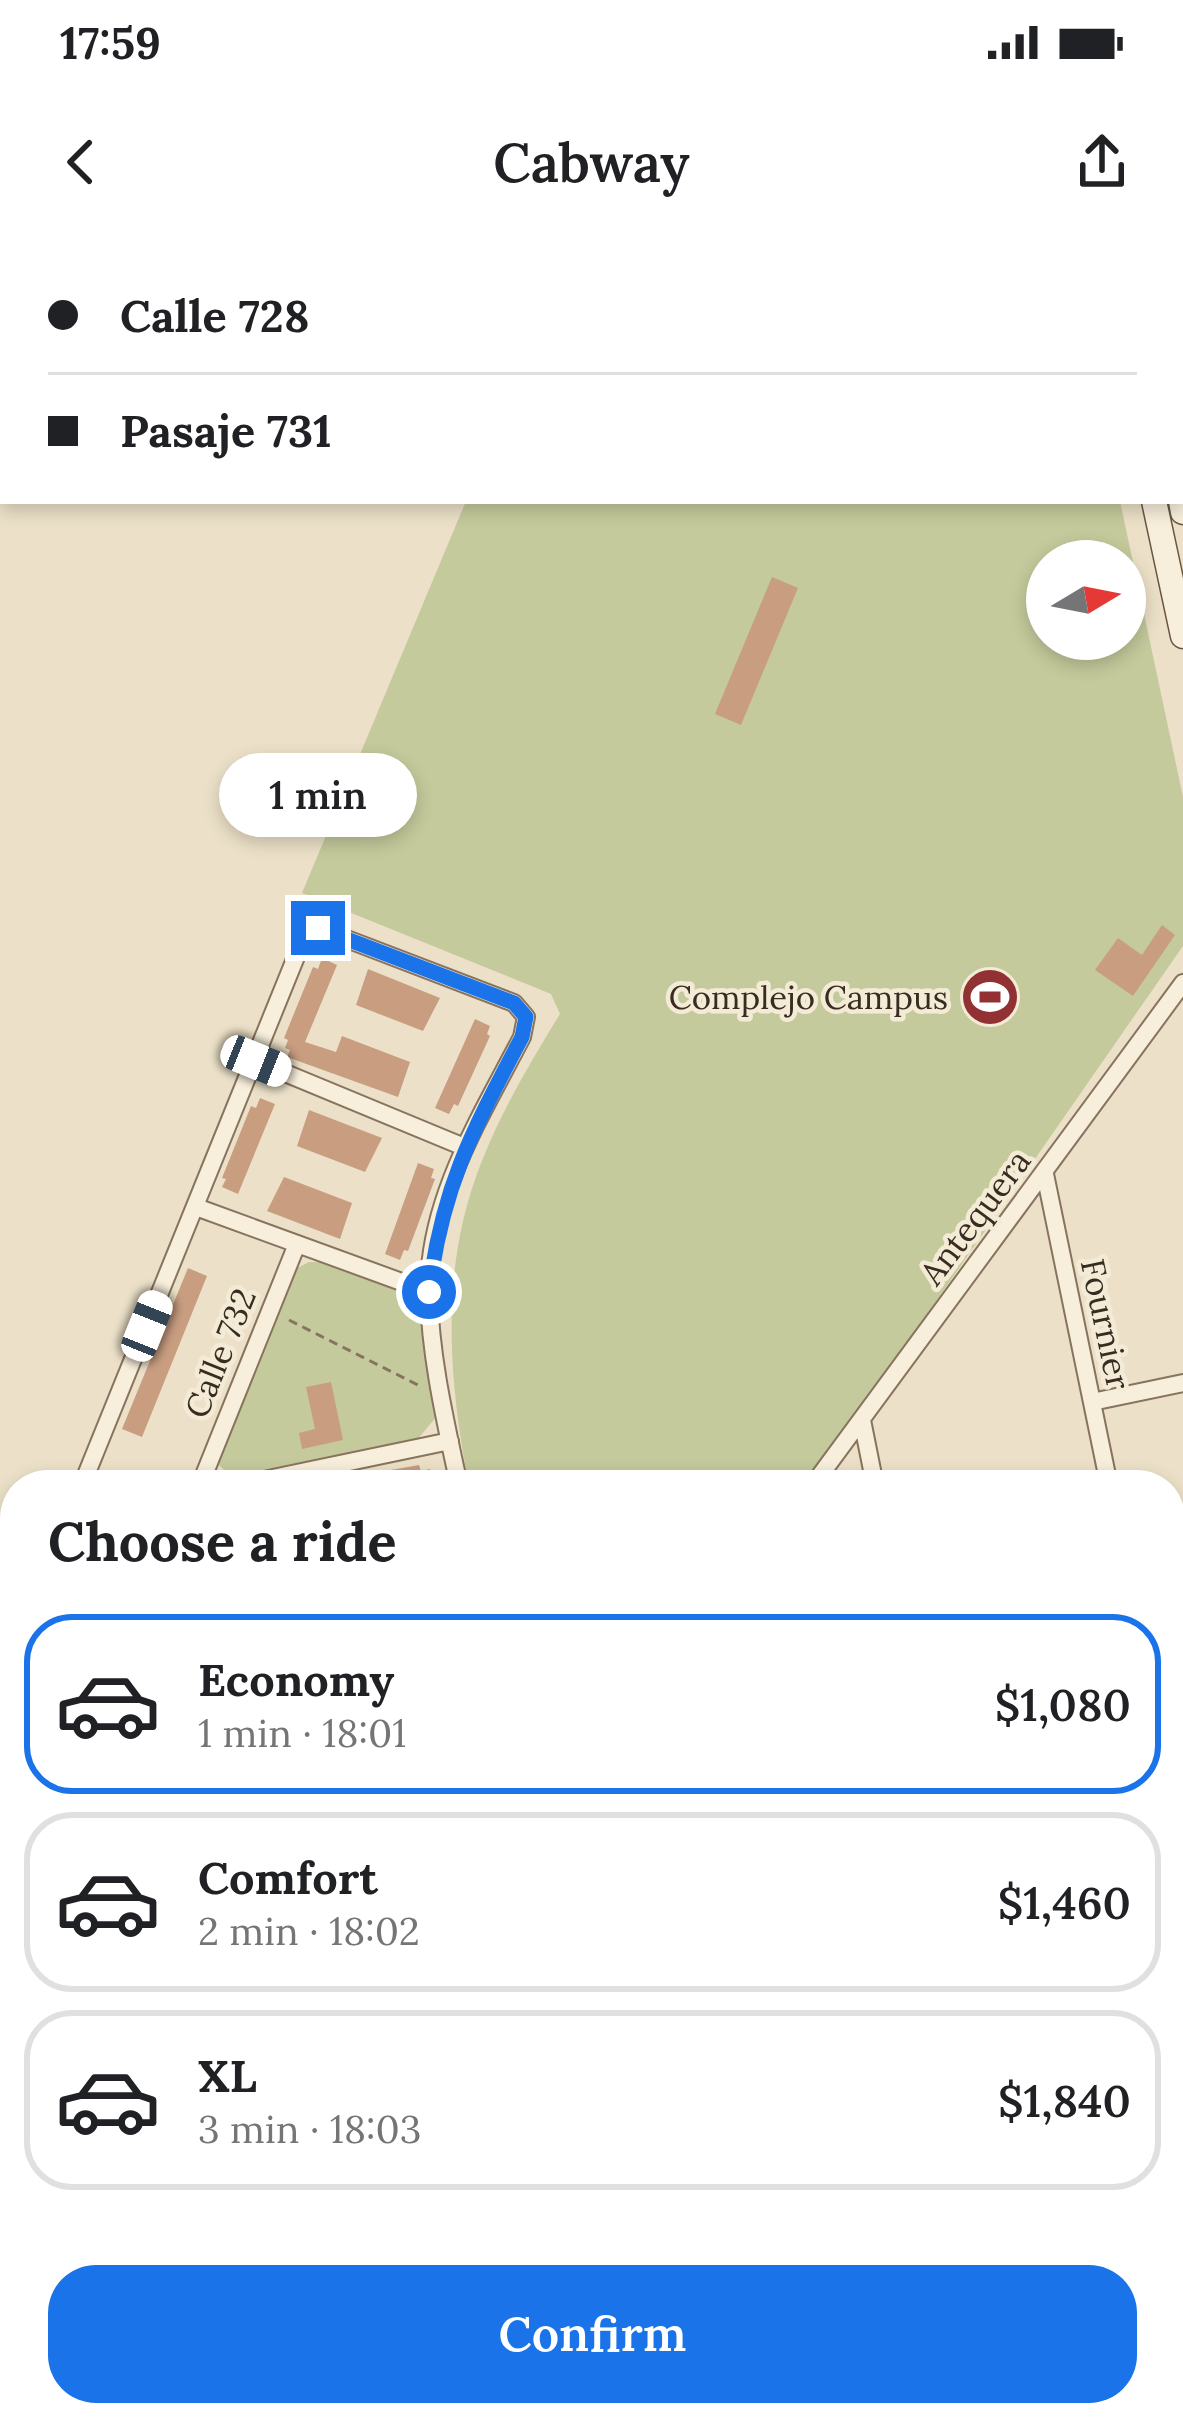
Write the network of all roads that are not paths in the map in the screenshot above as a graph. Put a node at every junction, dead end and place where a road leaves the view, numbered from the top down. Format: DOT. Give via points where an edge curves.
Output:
graph roads {
  1 [pos="1155,504"];
  2 [pos="1183,636"];
  3 [pos="1183,982"];
  4 [pos="256,1061"];
  5 [pos="464,1147"];
  6 [pos="1045,1174"];
  7 [pos="196,1207"];
  8 [pos="297,1244"];
  9 [pos="429,1292"];
  10 [pos="1183,1383"];
  11 [pos="1092,1402"];
  12 [pos="862,1420"];
  13 [pos="449,1441"];
  14 [pos="88,1470"];
  15 [pos="206,1470"];
  16 [pos="344,1470"];
  17 [pos="456,1470"];
  18 [pos="824,1470"];
  19 [pos="872,1470"];
  20 [pos="1106,1470"];
  1 -- 2 [label="main road"];
  3 -- 6 [label="street, Antequera"];
  4 -- 5 [label="street"];
  4 -- 5 [label="street" via="312,929 514,1003 526,1017 522,1037"];
  4 -- 7 [label="street"];
  5 -- 9 [label="street" via="436,1232"];
  6 -- 11 [label="street, Fournier"];
  6 -- 12 [label="street, Antequera"];
  7 -- 8 [label="street"];
  7 -- 14 [label="street"];
  8 -- 9 [label="street"];
  8 -- 15 [label="street, Calle 732"];
  9 -- 13 [label="street"];
  10 -- 11 [label="street"];
  11 -- 20 [label="street, Fournier"];
  12 -- 18 [label="street, Antequera"];
  12 -- 19 [label="street"];
  13 -- 16 [label="street"];
  13 -- 17 [label="street"];
}
